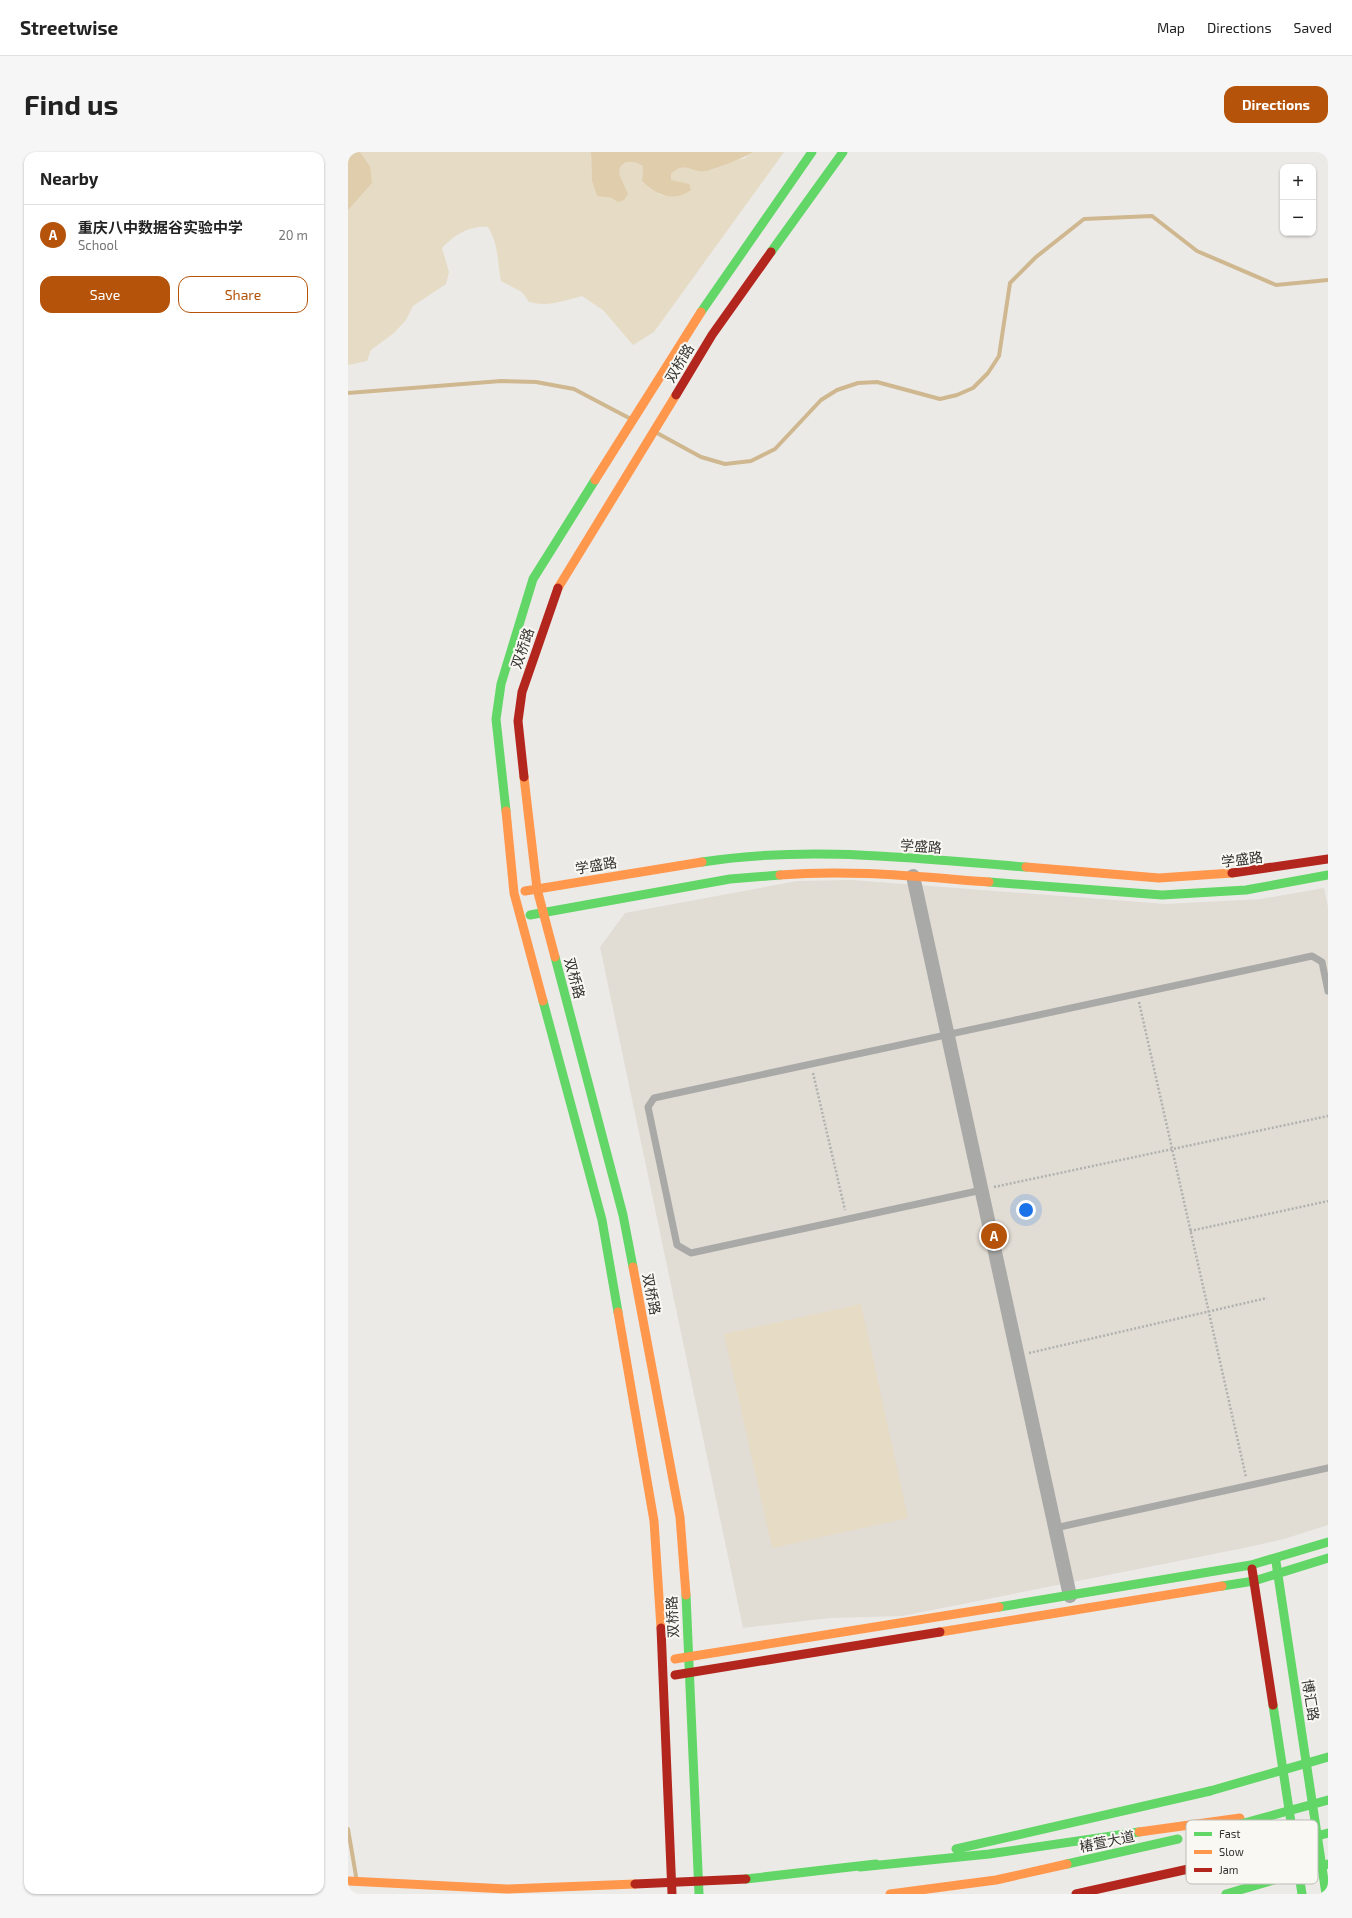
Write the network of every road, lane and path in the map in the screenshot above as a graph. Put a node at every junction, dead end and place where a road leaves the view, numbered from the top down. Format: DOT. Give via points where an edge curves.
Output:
graph roads {
  1 [pos="812,152"];
  2 [pos="843,152"];
  3 [pos="1328,859"];
  4 [pos="1328,874"];
  5 [pos="913,876"];
  6 [pos="537,889"];
  7 [pos="514,893"];
  8 [pos="543,913"];
  9 [pos="520,917"];
  10 [pos="1328,991"];
  11 [pos="1137,994"];
  12 [pos="948,1035"];
  13 [pos="812,1064"];
  14 [pos="1328,1116"];
  15 [pos="1172,1149"];
  16 [pos="982,1190"];
  17 [pos="1328,1201"];
  18 [pos="847,1219"];
  19 [pos="1190,1231"];
  20 [pos="1267,1298"];
  21 [pos="1209,1312"];
  22 [pos="1017,1356"];
  23 [pos="1328,1468"];
  24 [pos="1248,1485"];
  25 [pos="1055,1528"];
  26 [pos="1328,1542"];
  27 [pos="1328,1558"];
  28 [pos="1275,1559"];
  29 [pos="1251,1565"];
  30 [pos="1278,1574"];
  31 [pos="1254,1581"];
  32 [pos="1070,1596"];
  33 [pos="688,1657"];
  34 [pos="663,1660"];
  35 [pos="689,1673"];
  36 [pos="664,1677"];
  37 [pos="1328,1757"];
  38 [pos="1328,1800"];
  39 [pos="1271,1816"];
  40 [pos="1225,1820"];
  41 [pos="1256,1820"];
  42 [pos="1291,1820"];
  43 [pos="1315,1820"];
  44 [pos="1186,1825"];
  45 [pos="1328,1832"];
  46 [pos="1318,1835"];
  47 [pos="1184,1838"];
  48 [pos="1318,1841"];
  49 [pos="1328,1864"];
  50 [pos="860,1867"];
  51 [pos="1318,1867"];
  52 [pos="1186,1870"];
  53 [pos="348,1881"];
  54 [pos="670,1884"];
  55 [pos="1260,1884"];
  56 [pos="1300,1884"];
  57 [pos="624,1894"];
  58 [pos="672,1894"];
  59 [pos="699,1894"];
  60 [pos="890,1894"];
  61 [pos="1076,1894"];
  62 [pos="1226,1894"];
  63 [pos="1302,1894"];
  64 [pos="1326,1894"];
  1 -- 7 [label="main road, 双桥路" via="693,323 533,579 501,684 496,720"];
  2 -- 6 [label="main road, 双桥路" via="712,335 558,588 522,692 518,721"];
  3 -- 6 [label="main road, 学盛路" via="1245,873 1159,878 858,854 770,854"];
  4 -- 5 [label="main road" via="1247,890 1162,895"];
  5 -- 8 [label="main road" via="854,872 773,874 730,879"];
  5 -- 12 [label="street"];
  6 -- 7 [label="main road, 学盛路"];
  6 -- 8 [label="main road, 双桥路"];
  7 -- 9 [label="main road, 双桥路"];
  8 -- 9 [label="main road"];
  8 -- 33 [label="main road, 双桥路" via="623,1215 680,1517"];
  9 -- 34 [label="main road, 双桥路" via="602,1220 654,1521"];
  10 -- 11 [label="lane" via="1322,962 1312,956"];
  11 -- 12 [label="lane"];
  11 -- 15 [label="path"];
  12 -- 13 [label="lane"];
  12 -- 16 [label="street"];
  13 -- 18 [label="path"];
  13 -- 18 [label="lane" via="654,1098 648,1107 678,1245 691,1253"];
  14 -- 15 [label="path"];
  15 -- 16 [label="path"];
  15 -- 19 [label="path"];
  16 -- 18 [label="lane"];
  16 -- 22 [label="street"];
  17 -- 19 [label="path"];
  19 -- 21 [label="path"];
  20 -- 21 [label="path"];
  21 -- 22 [label="path"];
  21 -- 24 [label="path"];
  22 -- 25 [label="street"];
  23 -- 24 [label="lane"];
  24 -- 25 [label="lane"];
  25 -- 32 [label="street"];
  26 -- 28 [label="main road"];
  27 -- 30 [label="main road"];
  28 -- 29 [label="main road"];
  28 -- 30 [label="main road, 博汇路"];
  29 -- 31 [label="main road"];
  29 -- 32 [label="main road"];
  30 -- 31 [label="main road"];
  30 -- 43 [label="main road, 博汇路"];
  31 -- 35 [label="main road"];
  31 -- 42 [label="main road"];
  32 -- 33 [label="main road"];
  33 -- 34 [label="main road"];
  33 -- 35 [label="main road, 双桥路"];
  34 -- 36 [label="main road, 双桥路"];
  35 -- 36 [label="main road"];
  35 -- 59 [label="main road, 双桥路"];
  36 -- 58 [label="main road, 双桥路"];
  37 -- 50 [label="main road, bridge" via="1210,1791 995,1841"];
  38 -- 39 [label="main road, bridge"];
  39 -- 40 [label="main road, bridge"];
  39 -- 41 [label="main road, bridge"];
  44 -- 50 [label="main road, bridge" via="989,1854"];
  45 -- 46 [label="main road, bridge"];
  47 -- 60 [label="main road, 椿萱大道" via="996,1880"];
  48 -- 64 [label="main road, 博汇路"];
  49 -- 51 [label="main road, bridge"];
  50 -- 54 [label="main road, bridge"];
  52 -- 61 [label="main road, bridge"];
  53 -- 54 [label="main road, bridge" via="507,1889"];
  54 -- 57 [label="main road"];
  55 -- 62 [label="main road, bridge"];
  56 -- 63 [label="main road"];
}
